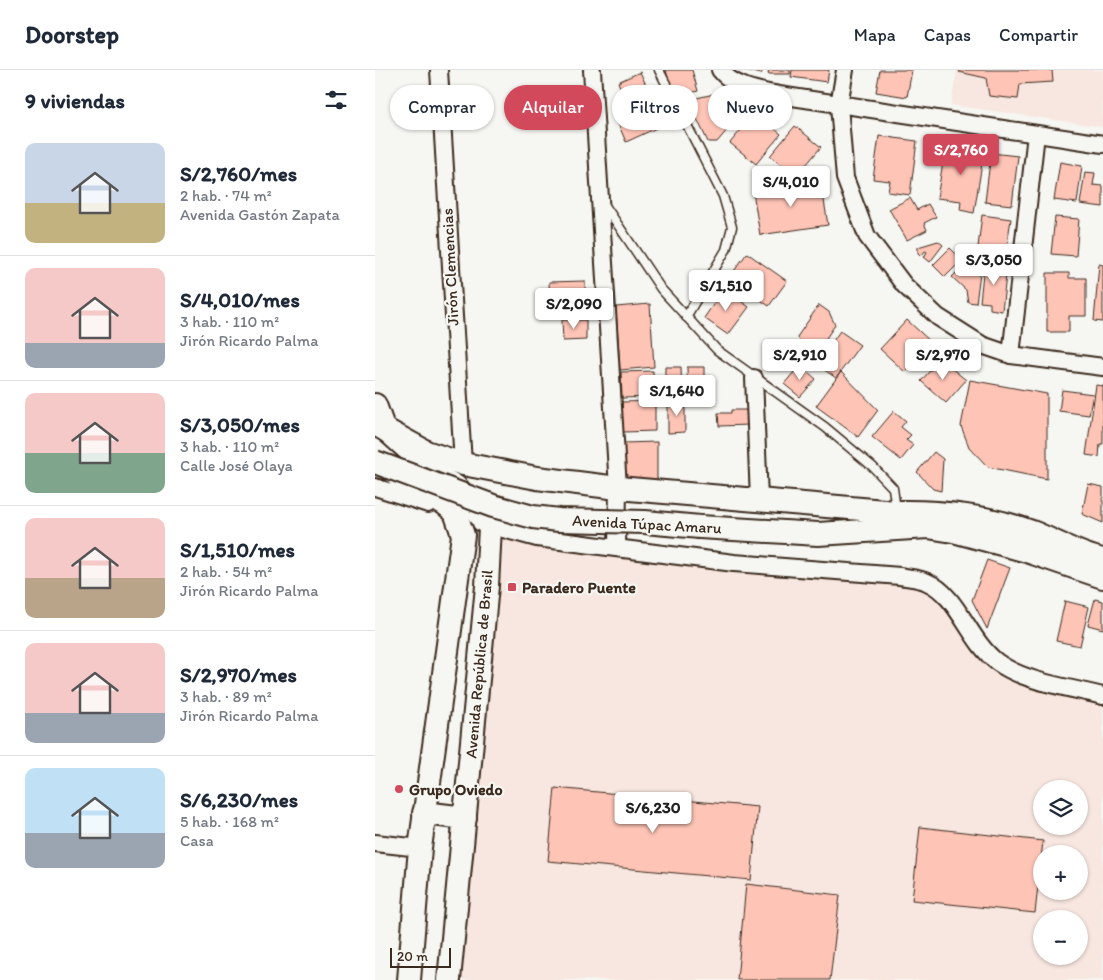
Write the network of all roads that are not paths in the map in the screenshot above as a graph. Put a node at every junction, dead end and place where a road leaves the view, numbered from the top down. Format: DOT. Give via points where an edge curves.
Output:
graph roads {
  1 [pos="439,70"];
  2 [pos="592,70"];
  3 [pos="659,70"];
  4 [pos="720,70"];
  5 [pos="845,70"];
  6 [pos="839,104"];
  7 [pos="1036,134"];
  8 [pos="1103,144"];
  9 [pos="598,194"];
  10 [pos="687,317"];
  11 [pos="1011,355"];
  12 [pos="1103,366"];
  13 [pos="754,378"];
  14 [pos="375,405"];
  15 [pos="378,432"];
  16 [pos="375,455"];
  17 [pos="375,462"];
  18 [pos="463,464"];
  19 [pos="375,487"];
  20 [pos="618,488"];
  21 [pos="759,499"];
  22 [pos="455,512"];
  23 [pos="896,512"];
  24 [pos="700,519"];
  25 [pos="490,526"];
  26 [pos="617,548"];
  27 [pos="1103,560"];
  28 [pos="1103,577"];
  29 [pos="1103,696"];
  30 [pos="424,813"];
  31 [pos="465,818"];
  32 [pos="375,843"];
  33 [pos="419,848"];
  34 [pos="409,980"];
  35 [pos="449,980"];
  1 -- 18 [label="street, Jirón Clemencias"];
  2 -- 9 [label="street"];
  3 -- 10 [label="lane" via="723,196 733,227 726,250"];
  4 -- 6 [label="street" via="751,89"];
  5 -- 6 [label="street"];
  6 -- 7 [label="street"];
  6 -- 11 [label="street" via="845,178 867,236 904,285 938,317 982,345"];
  7 -- 8 [label="street"];
  7 -- 11 [label="street"];
  9 -- 10 [label="lane" via="661,289"];
  9 -- 20 [label="street"];
  10 -- 13 [label="lane" via="717,350"];
  11 -- 12 [label="street"];
  13 -- 21 [label="street"];
  13 -- 23 [label="lane" via="825,427 873,467 893,488"];
  14 -- 15 [label="main road"];
  15 -- 18 [label="main road"];
  15 -- 24 [label="main road" via="507,496 535,503"];
  15 -- 25 [label="main road" via="456,487"];
  16 -- 22 [label="main road" via="411,487"];
  17 -- 24 [label="main road, Avenida Túpac Amaru, bridge" via="493,506 533,517 645,522"];
  18 -- 20 [label="main road" via="537,478"];
  19 -- 22 [label="street"];
  20 -- 21 [label="main road"];
  20 -- 26 [label="street"];
  21 -- 23 [label="main road"];
  22 -- 25 [label="street"];
  22 -- 30 [label="main road, Avenida República de Brasil" via="463,535"];
  23 -- 24 [label="main road, Avenida Túpac Amaru" via="840,520"];
  23 -- 27 [label="main road" via="935,512 983,519 1030,532"];
  24 -- 28 [label="main road, Avenida Túpac Amaru" via="818,534 928,527 1027,551"];
  25 -- 26 [label="street" via="537,538"];
  25 -- 31 [label="main road, Avenida República de Brasil"];
  26 -- 29 [label="street" via="735,563 900,576 927,582 944,594 980,647 998,663 1023,676"];
  30 -- 31 [label="main road"];
  30 -- 33 [label="main road, Avenida República de Brasil"];
  31 -- 35 [label="main road, Avenida República de Brasil"];
  32 -- 33 [label="street"];
  33 -- 34 [label="main road, Avenida República de Brasil"];
}
